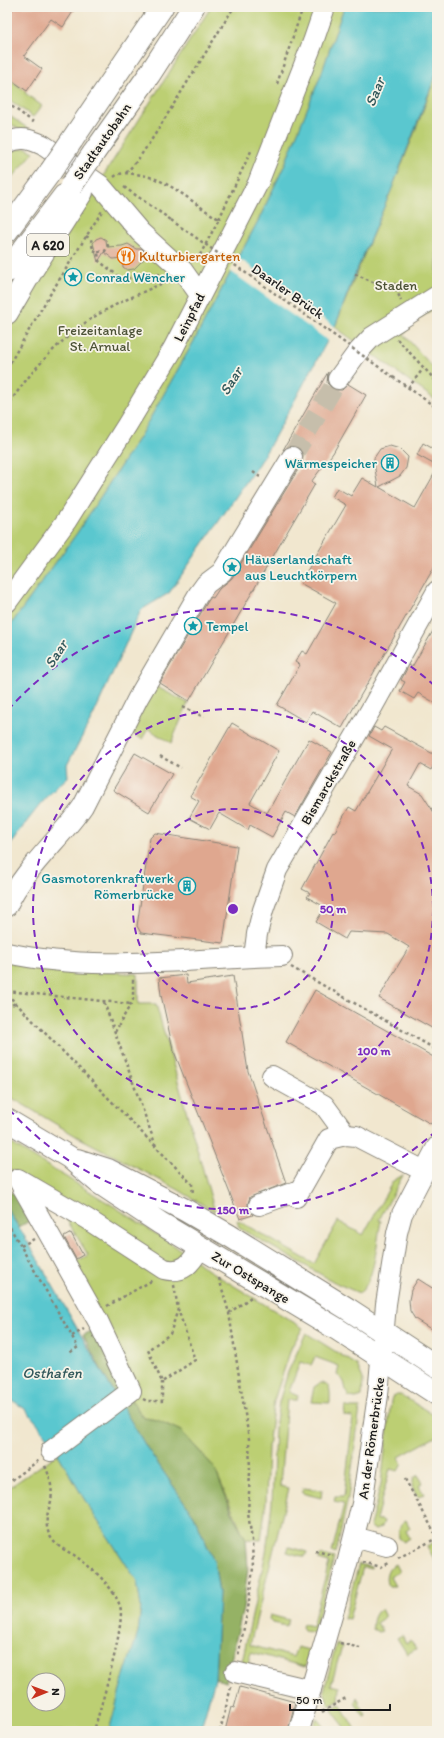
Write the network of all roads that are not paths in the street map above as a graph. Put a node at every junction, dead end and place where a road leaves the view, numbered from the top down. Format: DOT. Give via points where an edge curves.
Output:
graph roads {
  1 [pos="162,7"];
  2 [pos="193,7"];
  3 [pos="325,7"];
  4 [pos="7,143"];
  5 [pos="45,160"];
  6 [pos="77,189"];
  7 [pos="7,205"];
  8 [pos="7,231"];
  9 [pos="7,272"];
  10 [pos="200,295"];
  11 [pos="437,296"];
  12 [pos="7,313"];
  13 [pos="338,378"];
  14 [pos="292,457"];
  15 [pos="437,591"];
  16 [pos="7,602"];
  17 [pos="7,906"];
  18 [pos="7,953"];
  19 [pos="254,956"];
  20 [pos="282,956"];
  21 [pos="272,1076"];
  22 [pos="7,1120"];
  23 [pos="346,1135"];
  24 [pos="437,1148"];
  25 [pos="69,1157"];
  26 [pos="424,1171"];
  27 [pos="12,1177"];
  28 [pos="259,1205"];
  29 [pos="201,1247"];
  30 [pos="383,1332"];
  31 [pos="381,1359"];
  32 [pos="437,1367"];
  33 [pos="437,1394"];
  34 [pos="46,1455"];
  35 [pos="354,1537"];
  36 [pos="387,1546"];
  37 [pos="235,1672"];
  38 [pos="311,1690"];
  39 [pos="299,1731"];
  1 -- 5 [label="main road, Stadtautobahn / A 620, bridge" via="68,137"];
  2 -- 6 [label="main road, A 620" via="149,75 129,120"];
  3 -- 10 [label="street, Leinpfad" via="258,183"];
  4 -- 5 [label="street" via="23,138"];
  5 -- 7 [label="main road"];
  5 -- 8 [label="main road, Stadtautobahn / A 620"];
  5 -- 10 [label="street" via="100,185 140,232"];
  6 -- 9 [label="main road, Stadtautobahn / A 620"];
  6 -- 12 [label="main road, A 620"];
  10 -- 16 [label="street, Leinpfad" via="173,349 100,468 67,520"];
  11 -- 13 [label="street" via="364,344"];
  14 -- 17 [label="street" via="222,572 206,584 198,595 138,698 83,806 21,883"];
  15 -- 19 [label="street, Bismarckstraße" via="277,870 263,910"];
  18 -- 19 [label="street" via="78,963 132,963"];
  19 -- 20 [label="street"];
  21 -- 23 [label="street" via="324,1105"];
  22 -- 25 [label="main road, Zur Ostspange"];
  23 -- 26 [label="street" via="356,1136"];
  23 -- 28 [label="street" via="329,1139 298,1194"];
  24 -- 26 [label="street, An der Römerbrücke"];
  25 -- 29 [label="main road, Zur Ostspange" via="98,1182"];
  25 -- 30 [label="main road, Zur Ostspange" via="108,1170 185,1210"];
  26 -- 30 [label="street, An der Römerbrücke" via="402,1214 397,1233"];
  27 -- 29 [label="street" via="170,1270 184,1268"];
  27 -- 34 [label="street" via="98,1321 129,1393"];
  29 -- 31 [label="main road, Zur Ostspange" via="337,1328"];
  30 -- 31 [label="street, An der Römerbrücke"];
  30 -- 32 [label="main road, Zur Ostspange"];
  31 -- 33 [label="main road, Zur Ostspange"];
  31 -- 35 [label="street, An der Römerbrücke" via="368,1471"];
  35 -- 36 [label="street"];
  35 -- 38 [label="street, An der Römerbrücke"];
  37 -- 38 [label="street"];
  38 -- 39 [label="street, An der Römerbrücke"];
}
